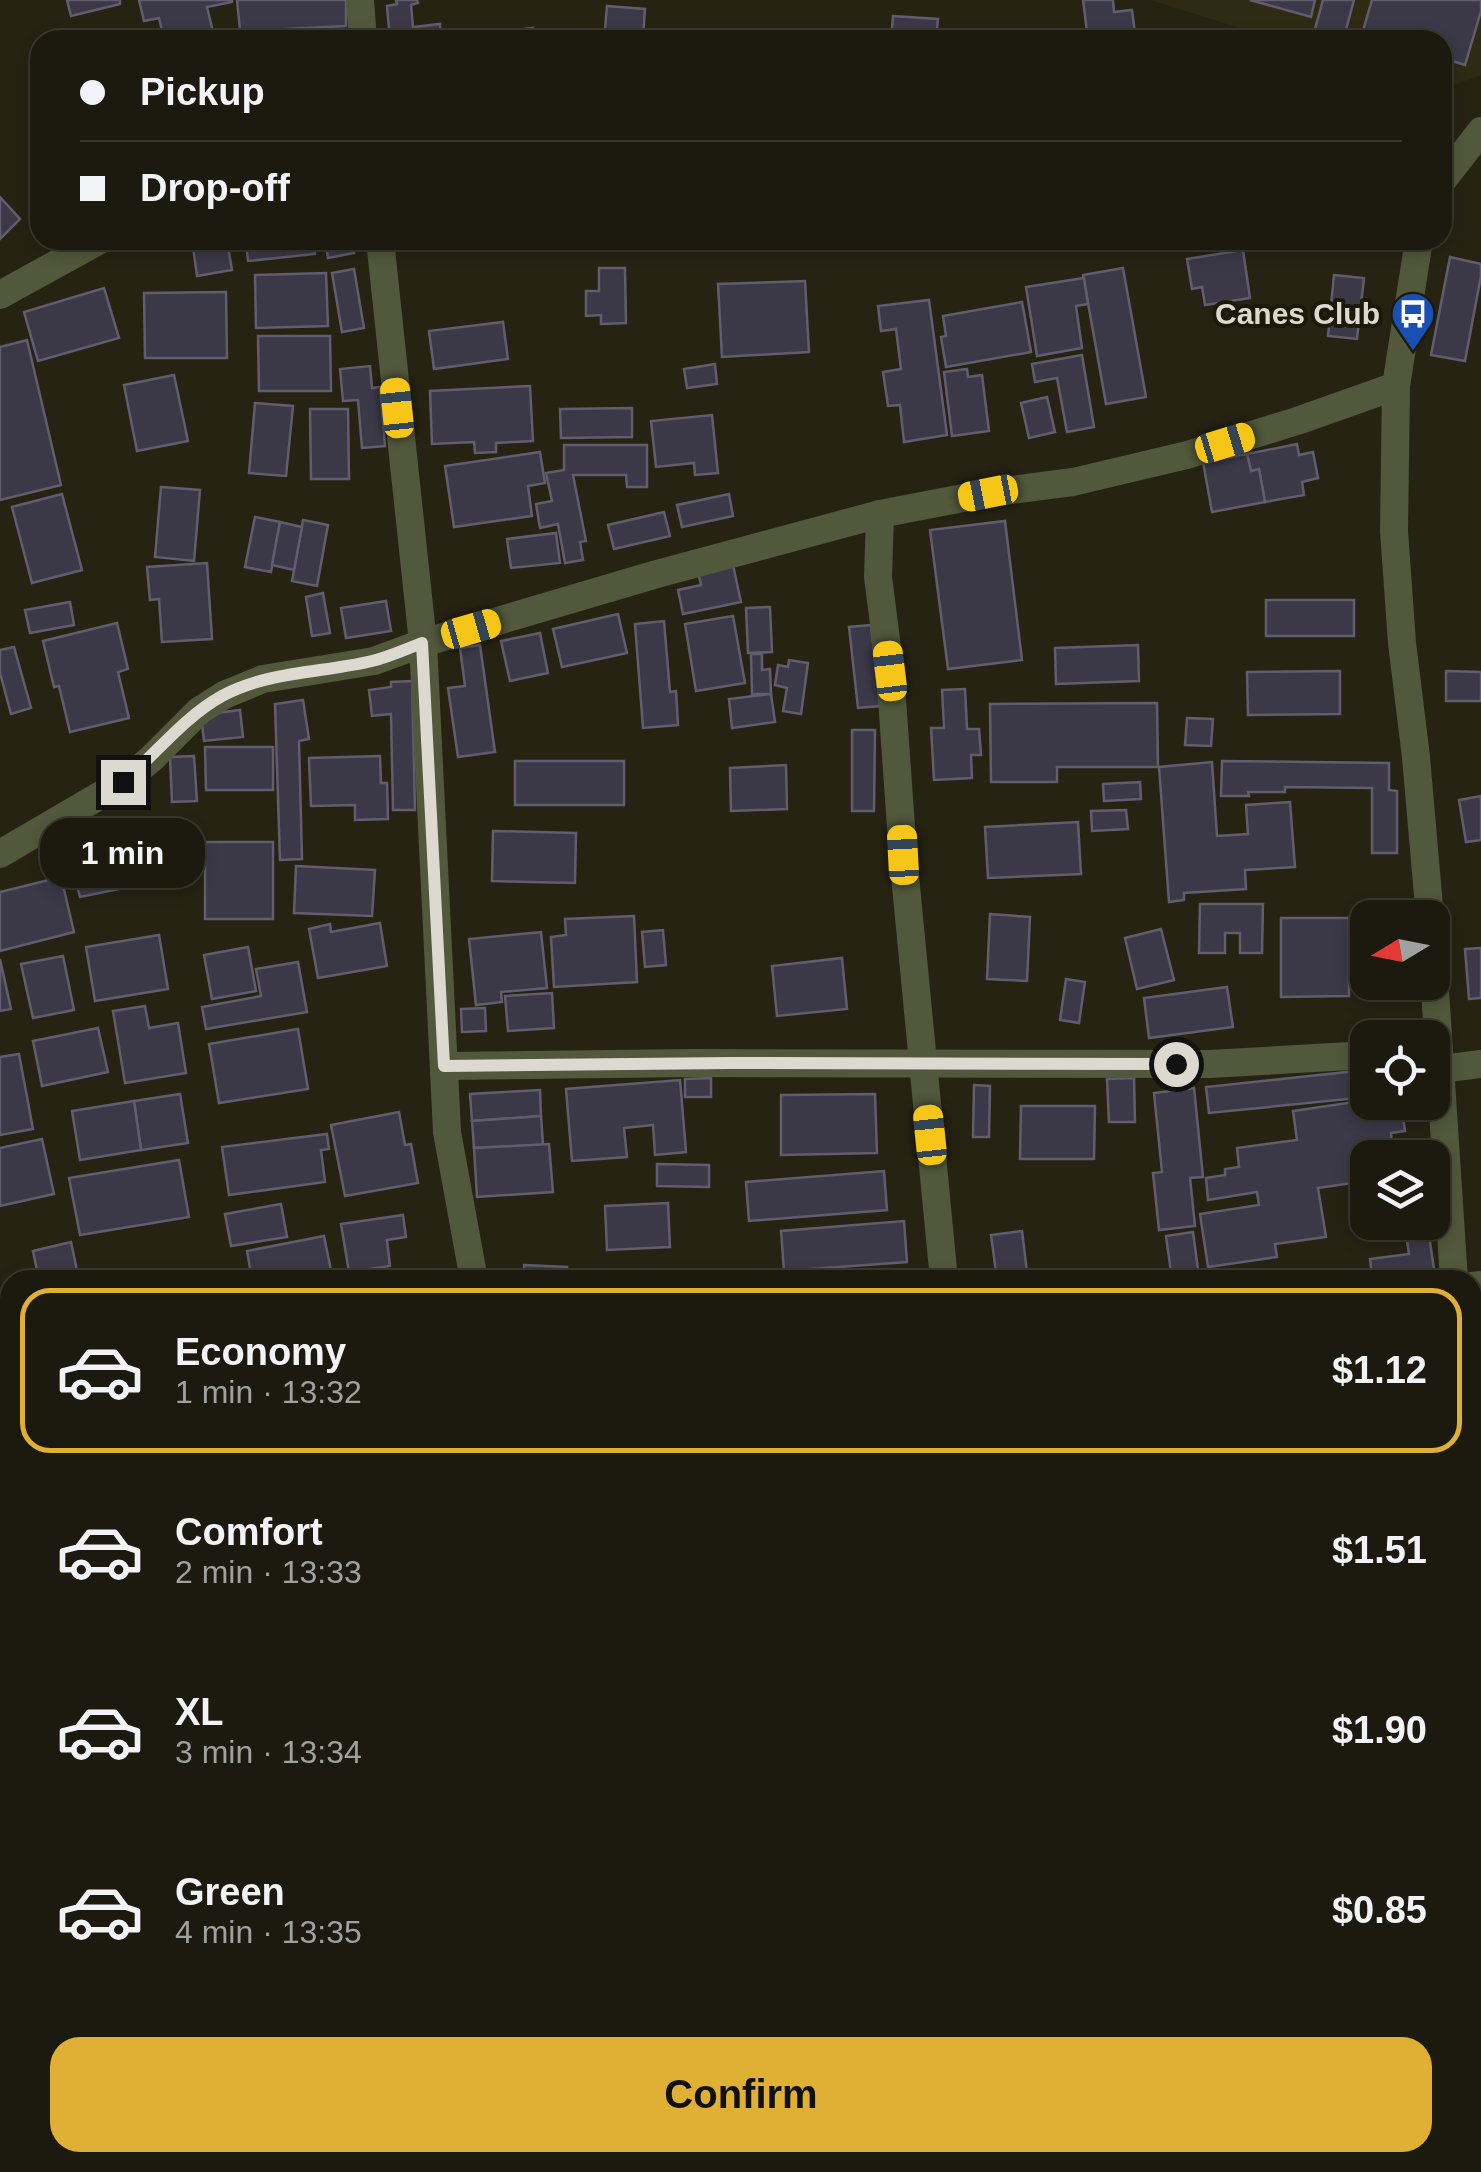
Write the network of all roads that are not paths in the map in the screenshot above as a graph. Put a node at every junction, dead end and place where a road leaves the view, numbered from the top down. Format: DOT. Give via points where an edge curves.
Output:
graph roads {
  1 [pos="360,0"];
  2 [pos="362,30"];
  3 [pos="1481,131"];
  4 [pos="1452,168"];
  5 [pos="82,250"];
  6 [pos="381,250"];
  7 [pos="1417,250"];
  8 [pos="0,296"];
  9 [pos="1396,386"];
  10 [pos="880,514"];
  11 [pos="422,643"];
  12 [pos="0,854"];
  13 [pos="1428,900"];
  14 [pos="1350,1055"];
  15 [pos="1450,1059"];
  16 [pos="923,1062"];
  17 [pos="1481,1064"];
  18 [pos="444,1066"];
  19 [pos="1443,1120"];
  20 [pos="472,1270"];
  21 [pos="943,1270"];
  22 [pos="1453,1270"];
  1 -- 2 [label="street"];
  3 -- 4 [label="street"];
  5 -- 8 [label="street"];
  6 -- 11 [label="street"];
  7 -- 9 [label="street"];
  9 -- 10 [label="street" via="1168,459"];
  9 -- 13 [label="street" via="1394,531"];
  10 -- 11 [label="street"];
  10 -- 16 [label="street" via="878,577"];
  11 -- 12 [label="street" via="224,695 123,782"];
  11 -- 18 [label="street"];
  14 -- 16 [label="street" via="1210,1064"];
  15 -- 17 [label="street"];
  16 -- 18 [label="street"];
  16 -- 21 [label="street"];
  18 -- 20 [label="street" via="448,1132"];
  19 -- 22 [label="street"];
}
